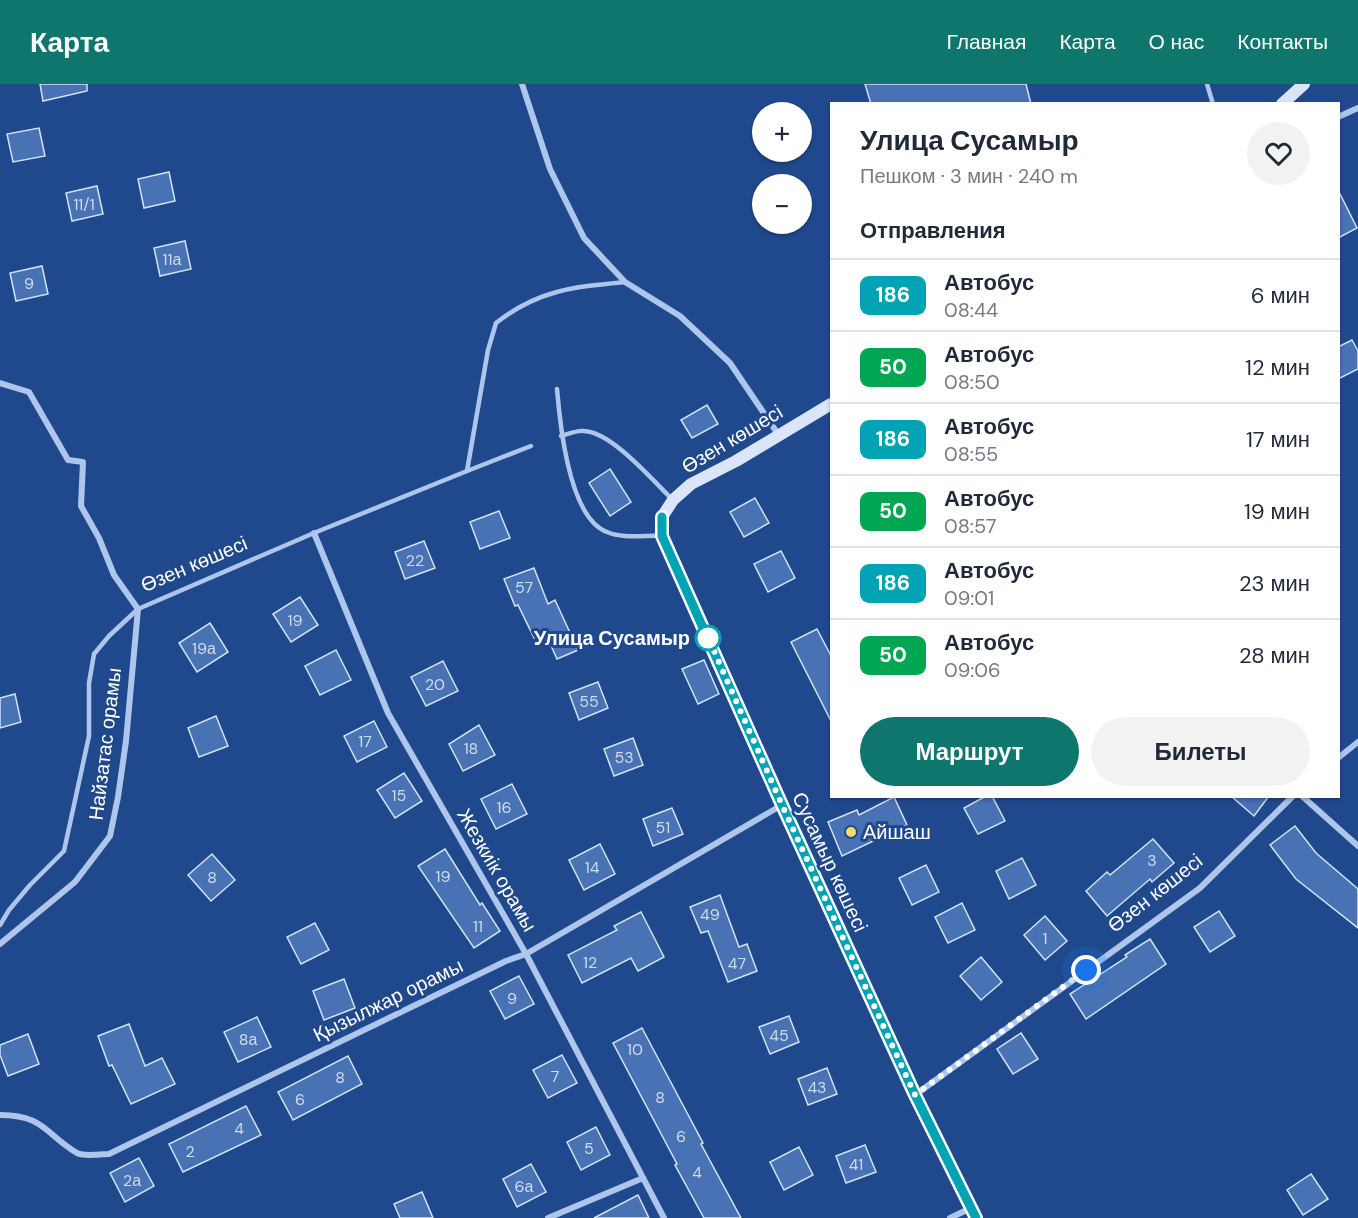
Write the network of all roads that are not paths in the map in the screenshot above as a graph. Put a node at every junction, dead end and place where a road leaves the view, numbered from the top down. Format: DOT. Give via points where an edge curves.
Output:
graph roads {
  1 [pos="522,84"];
  2 [pos="1208,84"];
  3 [pos="1304,84"];
  4 [pos="1212,102"];
  5 [pos="1284,102"];
  6 [pos="1358,108"];
  7 [pos="1340,116"];
  8 [pos="625,282"];
  9 [pos="0,383"];
  10 [pos="557,389"];
  11 [pos="830,405"];
  12 [pos="778,434"];
  13 [pos="561,436"];
  14 [pos="531,446"];
  15 [pos="467,471"];
  16 [pos="673,500"];
  17 [pos="662,517"];
  18 [pos="314,533"];
  19 [pos="662,536"];
  20 [pos="138,609"];
  21 [pos="1358,742"];
  22 [pos="1340,756"];
  23 [pos="1291,798"];
  24 [pos="1304,798"];
  25 [pos="782,805"];
  26 [pos="1358,846"];
  27 [pos="0,926"];
  28 [pos="0,944"];
  29 [pos="526,954"];
  30 [pos="915,1095"];
  31 [pos="0,1115"];
  32 [pos="643,1178"];
  33 [pos="974,1213"];
  34 [pos="548,1218"];
  35 [pos="664,1218"];
  36 [pos="950,1218"];
  1 -- 8 [label="street" via="550,169 584,238"];
  2 -- 4 [label="lane"];
  3 -- 5 [label="main road"];
  6 -- 7 [label="street"];
  8 -- 12 [label="street" via="680,316 730,363"];
  8 -- 15 [label="lane" via="573,287 538,296 496,323"];
  9 -- 20 [label="street" via="29,392 68,460 83,462 81,506 114,575"];
  10 -- 13 [label="lane"];
  11 -- 12 [label="main road, Өзен көшесі"];
  12 -- 16 [label="main road, Өзен көшесі" via="691,484"];
  13 -- 16 [label="lane" via="584,431 598,434"];
  13 -- 19 [label="lane" via="584,512 595,526 620,535"];
  14 -- 15 [label="lane, Өзен көшесі"];
  15 -- 18 [label="lane, Өзен көшесі"];
  16 -- 17 [label="main road, Өзен көшесі"];
  17 -- 19 [label="main road, Сусамыр көшесі"];
  18 -- 20 [label="lane, Өзен көшесі"];
  18 -- 29 [label="street, Жезкиік орамы" via="388,713"];
  19 -- 25 [label="main road, Сусамыр көшесі"];
  20 -- 27 [label="lane, Өзен көшесі" via="94,654 89,683 89,736 64,851 9,910"];
  20 -- 28 [label="street, Найзатас орамы" via="126,741 110,836 75,882"];
  21 -- 22 [label="street"];
  23 -- 30 [label="street, Өзен көшесі" via="1200,888"];
  24 -- 26 [label="street"];
  25 -- 29 [label="street, Қызылжар орамы"];
  25 -- 30 [label="main road, Сусамыр көшесі"];
  29 -- 31 [label="street, Қызылжар орамы" via="109,1154 79,1154 39,1122 17,1115"];
  29 -- 32 [label="street, Жезкиік орамы"];
  30 -- 33 [label="main road, Сусамыр көшесі"];
  32 -- 34 [label="street"];
  32 -- 35 [label="street, Жезкиік орамы"];
  33 -- 36 [label="street"];
}
